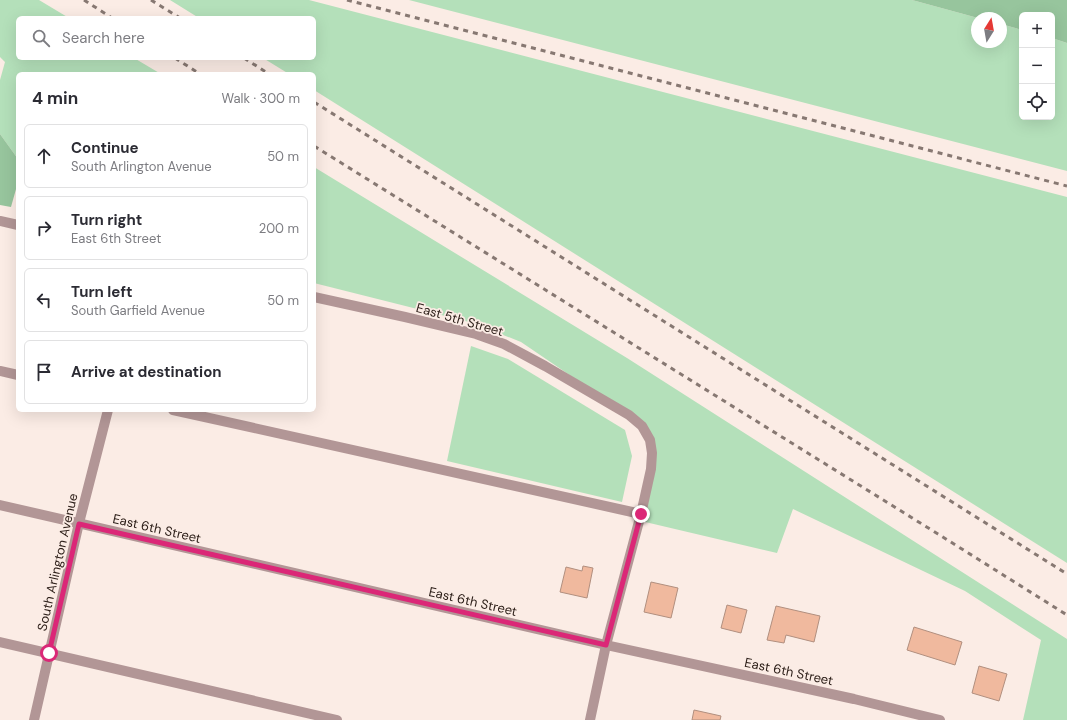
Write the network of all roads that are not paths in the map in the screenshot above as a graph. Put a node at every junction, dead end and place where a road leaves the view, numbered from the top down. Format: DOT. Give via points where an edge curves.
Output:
graph roads {
  1 [pos="0,221"];
  2 [pos="16,225"];
  3 [pos="316,297"];
  4 [pos="0,371"];
  5 [pos="16,375"];
  6 [pos="107,412"];
  7 [pos="182,412"];
  8 [pos="0,506"];
  9 [pos="641,514"];
  10 [pos="79,524"];
  11 [pos="0,642"];
  12 [pos="606,645"];
  13 [pos="49,653"];
  14 [pos="34,720"];
  15 [pos="337,720"];
  16 [pos="590,720"];
  17 [pos="940,720"];
  1 -- 2 [label="street"];
  3 -- 9 [label="street, East 5th Street" via="476,334 504,344 629,416 642,426 650,440 652,453"];
  4 -- 5 [label="street"];
  6 -- 10 [label="street, South Arlington Avenue"];
  7 -- 9 [label="street"];
  8 -- 10 [label="street, East 6th Street"];
  9 -- 12 [label="street, East 5th Street"];
  10 -- 12 [label="street, East 6th Street"];
  10 -- 13 [label="street, South Arlington Avenue"];
  11 -- 13 [label="street"];
  12 -- 16 [label="street, East 5th Street"];
  12 -- 17 [label="street, East 6th Street"];
  13 -- 14 [label="street, South Arlington Avenue"];
  13 -- 15 [label="street"];
}
